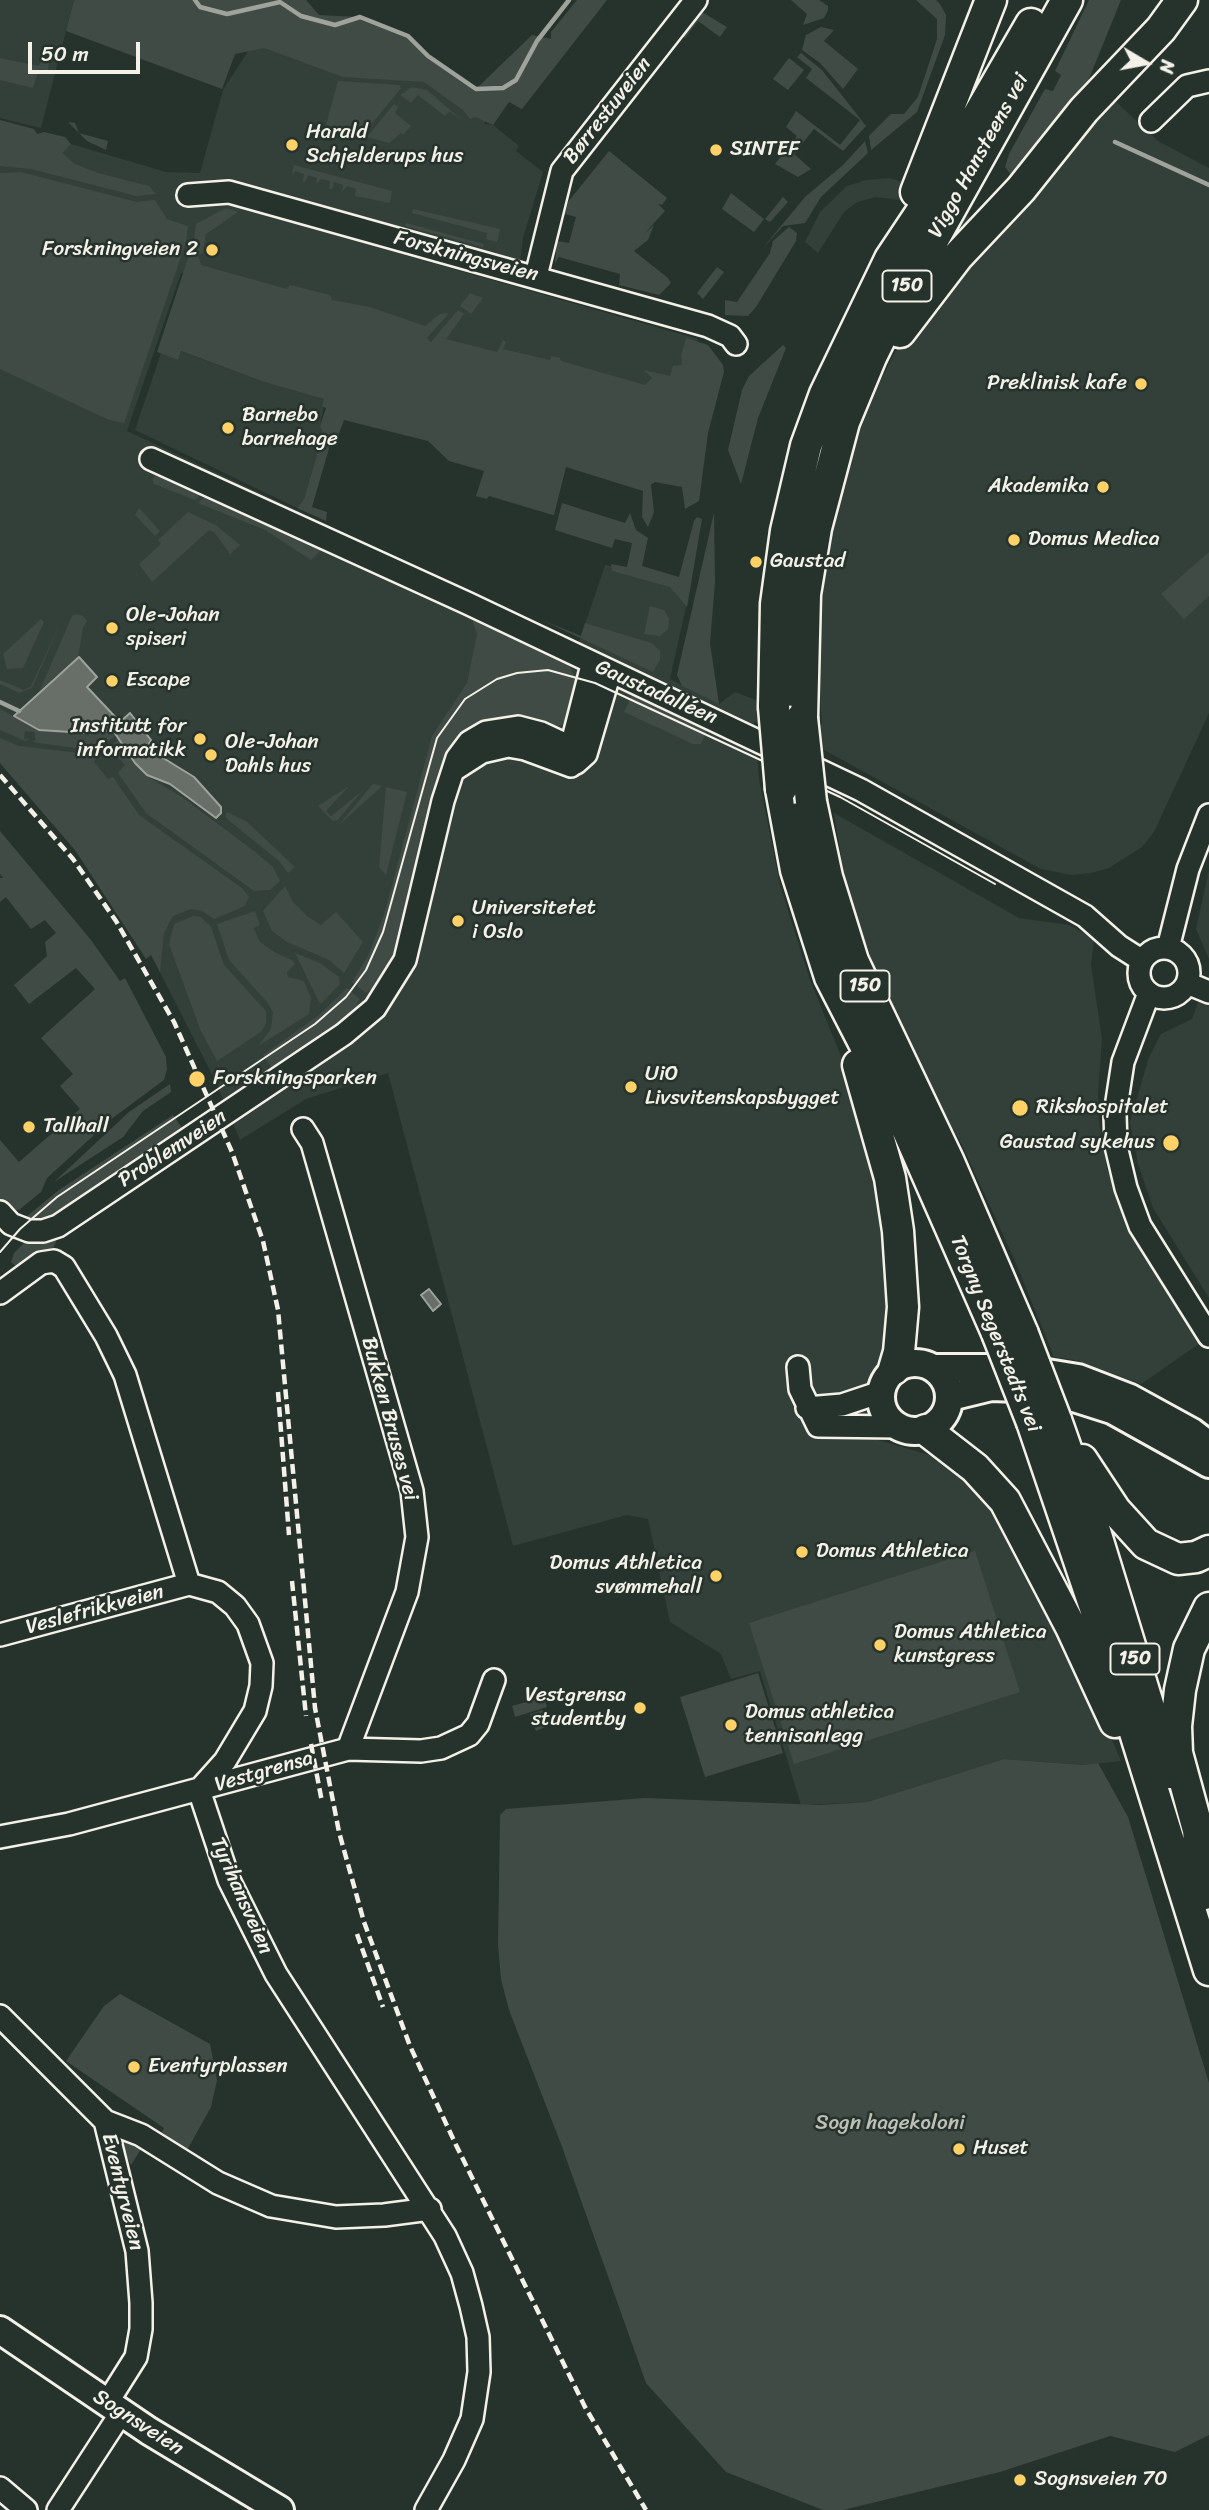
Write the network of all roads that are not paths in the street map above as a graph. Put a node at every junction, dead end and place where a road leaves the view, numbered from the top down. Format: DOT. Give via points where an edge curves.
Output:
graph roads {
  1 [pos="696,0"];
  2 [pos="991,0"];
  3 [pos="1045,0"];
  4 [pos="1067,0"];
  5 [pos="1163,0"];
  6 [pos="1182,0"];
  7 [pos="1161,29"];
  8 [pos="1209,81"];
  9 [pos="1151,121"];
  10 [pos="188,195"];
  11 [pos="890,259"];
  12 [pos="536,276"];
  13 [pos="736,344"];
  14 [pos="151,459"];
  15 [pos="805,594"];
  16 [pos="601,669"];
  17 [pos="774,707"];
  18 [pos="802,718"];
  19 [pos="1209,815"];
  20 [pos="1168,947"];
  21 [pos="1141,960"];
  22 [pos="1187,983"];
  23 [pos="1209,992"];
  24 [pos="1149,993"];
  25 [pos="838,998"];
  26 [pos="303,1129"];
  27 [pos="0,1212"];
  28 [pos="0,1293"];
  29 [pos="1010,1333"];
  30 [pos="1209,1336"];
  31 [pos="798,1367"];
  32 [pos="934,1368"];
  33 [pos="888,1381"];
  34 [pos="950,1397"];
  35 [pos="807,1409"];
  36 [pos="1052,1423"];
  37 [pos="897,1427"];
  38 [pos="926,1430"];
  39 [pos="1203,1438"];
  40 [pos="1209,1464"];
  41 [pos="1209,1551"];
  42 [pos="189,1584"];
  43 [pos="1209,1608"];
  44 [pos="0,1635"];
  45 [pos="494,1680"];
  46 [pos="348,1749"];
  47 [pos="199,1790"];
  48 [pos="0,1837"];
  49 [pos="1175,1863"];
  50 [pos="1207,1901"];
  51 [pos="1209,1970"];
  52 [pos="0,2016"];
  53 [pos="105,2121"];
  54 [pos="430,2209"];
  55 [pos="0,2330"];
  56 [pos="114,2408"];
  57 [pos="0,2488"];
  58 [pos="26,2510"];
  59 [pos="58,2510"];
  60 [pos="280,2510"];
  61 [pos="426,2510"];
  1 -- 12 [label="street, Børrestuveien" via="562,171"];
  2 -- 11 [label="highway"];
  3 -- 11 [label="highway, Viggo Hansteens vei / 150"];
  4 -- 15 [label="highway, Viggo Hansteens vei / 150" via="870,356 828,472"];
  5 -- 7 [label="highway"];
  6 -- 7 [label="highway"];
  7 -- 15 [label="highway" via="958,256 901,331 849,444 820,556"];
  8 -- 9 [label="street" via="1187,86"];
  10 -- 12 [label="street, Forskningsveien" via="229,192"];
  11 -- 17 [label="highway, Viggo Hansteens vei / 150" via="835,368 798,478 778,591"];
  12 -- 13 [label="street, Forskningsveien" via="708,326"];
  14 -- 16 [label="street, Gaustadalléen"];
  15 -- 18 [label="highway, Viggo Hansteens vei / 150"];
  16 -- 21 [label="street, Gaustadalléen" via="861,790 1085,916"];
  16 -- 27 [label="street, Problemveien" via="576,755 525,728 498,728 469,742 453,771 409,948 375,1008 344,1034 58,1226 29,1231 11,1224"];
  17 -- 25 [label="highway, Torgny Segerstedts vei / 150, bridge" via="781,789 802,892"];
  18 -- 29 [label="highway, Torgny Segerstedts vei / 150, bridge" via="811,803 827,877 853,961 947,1160"];
  19 -- 20 [label="street" via="1188,869"];
  20 -- 21 [label="street" via="1150,951"];
  20 -- 22 [label="street" via="1187,961"];
  21 -- 24 [label="street" via="1140,982"];
  22 -- 23 [label="street"];
  22 -- 24 [label="street" via="1170,998"];
  24 -- 30 [label="street" via="1123,1062 1115,1114 1116,1146 1140,1226"];
  25 -- 29 [label="highway, Torgny Segerstedts vei / 150"];
  25 -- 33 [label="highway" via="890,1178 898,1231 903,1307 900,1352"];
  26 -- 46 [label="street, Bukken Bruses vei" via="312,1143 411,1491 417,1537 407,1592"];
  28 -- 42 [label="street" via="40,1263 54,1261 64,1267 85,1299 125,1375"];
  29 -- 36 [label="highway, Torgny Segerstedts vei / 150, bridge"];
  31 -- 35 [label="street"];
  32 -- 33 [label="main road" via="915,1362"];
  32 -- 34 [label="main road" via="947,1384"];
  32 -- 39 [label="main road" via="1017,1368 1078,1378 1118,1392"];
  33 -- 35 [label="street" via="842,1405"];
  33 -- 37 [label="main road" via="885,1415"];
  34 -- 38 [label="main road" via="943,1417"];
  34 -- 40 [label="main road" via="992,1387 1059,1392 1112,1410"];
  35 -- 37 [label="street" via="818,1426"];
  36 -- 41 [label="highway" via="1115,1510 1146,1544 1178,1559"];
  36 -- 49 [label="highway, Torgny Segerstedts vei / 150" via="1109,1649"];
  36 -- 50 [label="highway, Torgny Segerstedts vei / 150" via="1130,1643"];
  37 -- 38 [label="main road"];
  38 -- 49 [label="highway" via="986,1479 1014,1515 1083,1652"];
  42 -- 44 [label="street, Veslefrikkveien"];
  42 -- 47 [label="street" via="218,1592 234,1606 248,1624 262,1663 255,1711 225,1761"];
  43 -- 50 [label="highway" via="1189,1649 1176,1726 1177,1753 1198,1830"];
  45 -- 46 [label="street, Vestgrensa" via="470,1735 421,1751"];
  46 -- 47 [label="street, Vestgrensa"];
  47 -- 48 [label="street, Vestgrensa"];
  47 -- 54 [label="street, Tyrihansveien" via="229,1880 276,1974"];
  49 -- 51 [label="highway, Torgny Segerstedts vei / 150"];
  52 -- 53 [label="street, Eventyrveien"];
  53 -- 54 [label="street" via="141,2135 218,2183 271,2206 336,2217"];
  53 -- 56 [label="street, Eventyrveien" via="137,2251 141,2303 136,2357"];
  54 -- 61 [label="street, Tyrihansveien" via="462,2273 478,2337 479,2372 472,2419"];
  55 -- 56 [label="main road, Sognsveien"];
  56 -- 59 [label="street, Eventyrveien"];
  56 -- 60 [label="main road, Sognsveien"];
  57 -- 58 [label="street"];
}
